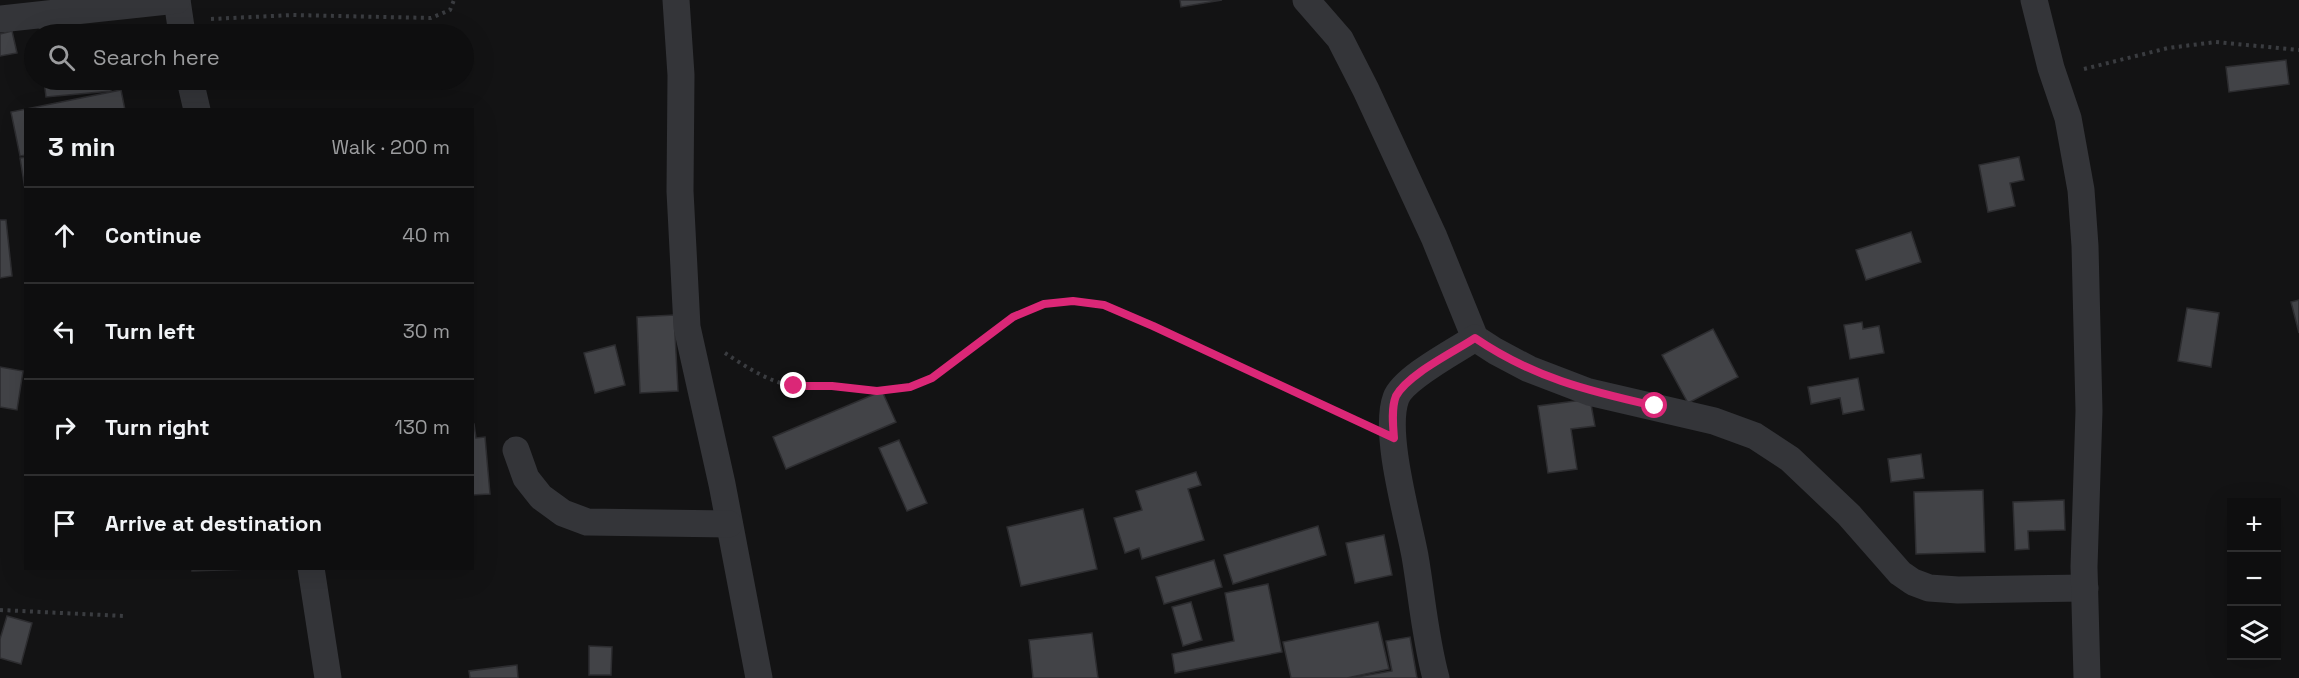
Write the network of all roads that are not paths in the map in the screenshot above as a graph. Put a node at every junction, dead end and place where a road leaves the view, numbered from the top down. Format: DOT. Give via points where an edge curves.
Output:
graph roads {
  1 [pos="676,0"];
  2 [pos="1306,0"];
  3 [pos="2034,0"];
  4 [pos="179,15"];
  5 [pos="0,19"];
  6 [pos="192,90"];
  7 [pos="197,108"];
  8 [pos="1475,338"];
  9 [pos="516,450"];
  10 [pos="729,524"];
  11 [pos="311,570"];
  12 [pos="2085,588"];
  13 [pos="328,678"];
  14 [pos="759,678"];
  15 [pos="1436,678"];
  16 [pos="2087,678"];
  1 -- 10 [label="street" via="687,327"];
  2 -- 8 [label="street" via="1340,39 1366,90 1454,282"];
  3 -- 12 [label="street" via="2068,118 2081,190 2089,411"];
  4 -- 5 [label="street"];
  6 -- 7 [label="street"];
  8 -- 12 [label="street" via="1529,369 1589,392 1714,421 1755,436 1790,459 1850,515 1899,573 1913,582 1929,588 1958,590"];
  8 -- 15 [label="street" via="1419,374 1396,397 1394,438 1400,486"];
  9 -- 10 [label="street" via="526,478 541,497 563,513 587,522"];
  10 -- 14 [label="street"];
  11 -- 13 [label="street"];
  12 -- 16 [label="street"];
}
